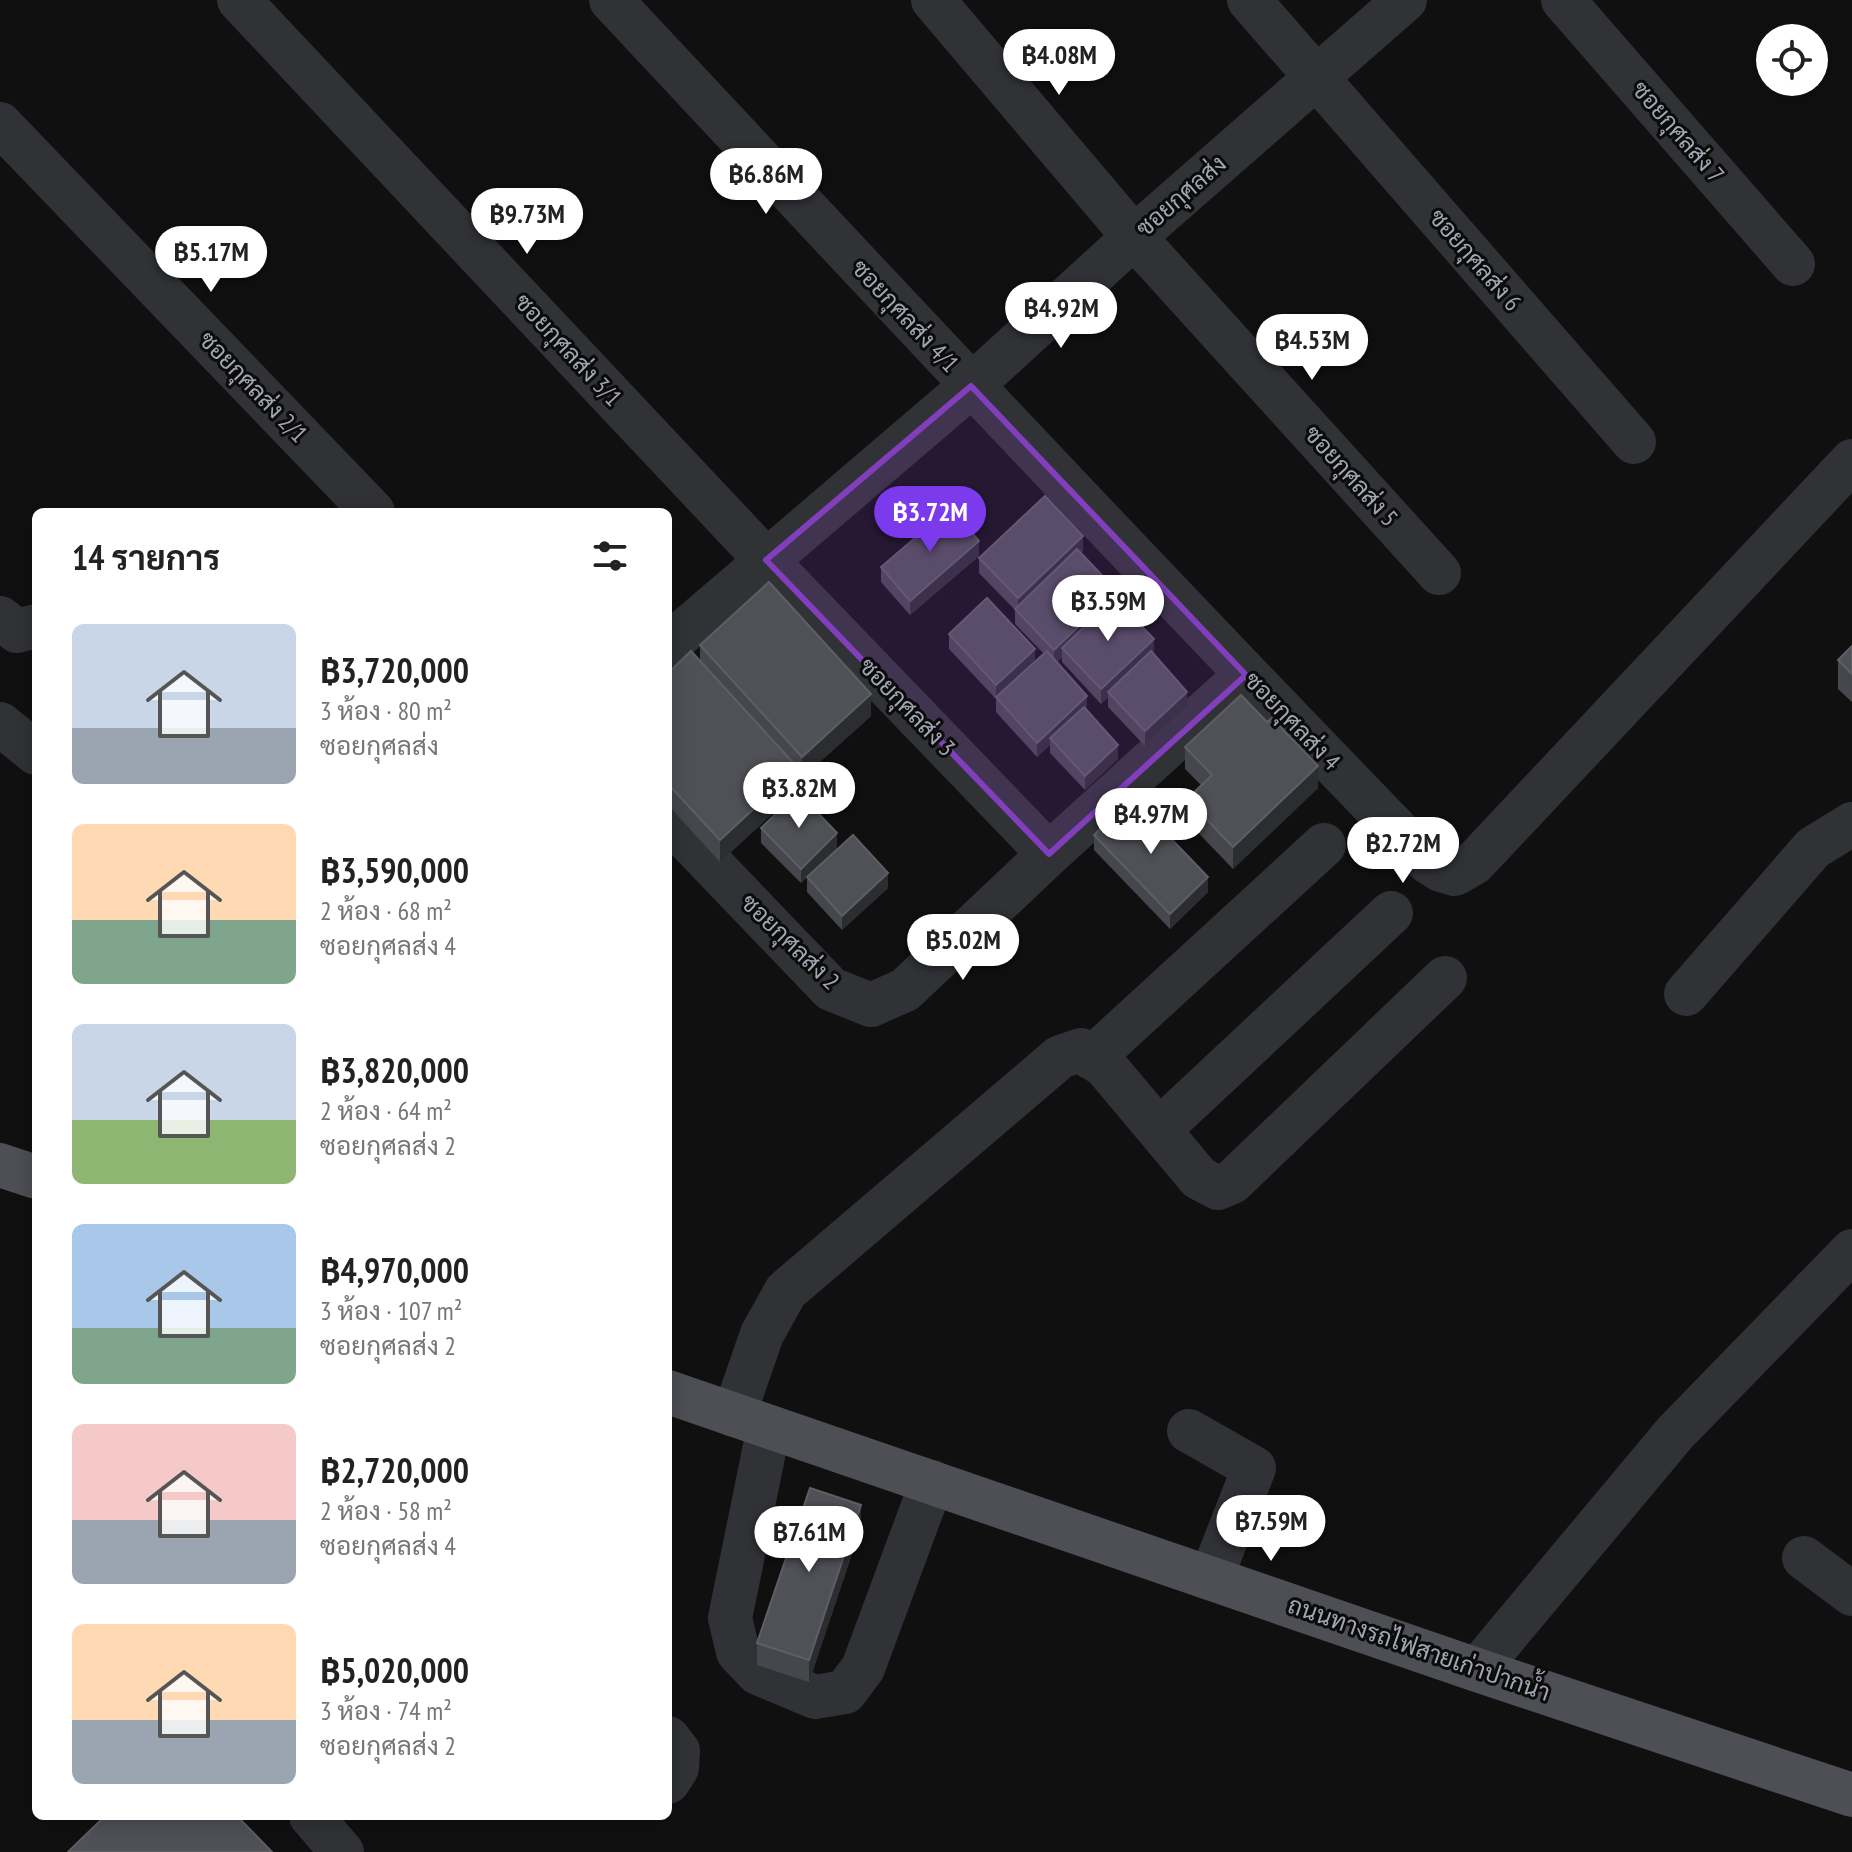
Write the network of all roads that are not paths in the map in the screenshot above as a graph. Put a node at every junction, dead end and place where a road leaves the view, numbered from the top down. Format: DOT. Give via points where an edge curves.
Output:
graph roads {
  1 [pos="239,0"];
  2 [pos="611,0"];
  3 [pos="933,0"];
  4 [pos="1249,0"];
  5 [pos="1405,0"];
  6 [pos="1563,0"];
  7 [pos="1317,79"];
  8 [pos="0,124"];
  9 [pos="1134,237"];
  10 [pos="1793,264"];
  11 [pos="971,386"];
  12 [pos="1634,442"];
  13 [pos="1852,461"];
  14 [pos="369,508"];
  15 [pos="766,560"];
  16 [pos="1439,573"];
  17 [pos="0,618"];
  18 [pos="32,627"];
  19 [pos="672,642"];
  20 [pos="1246,675"];
  21 [pos="0,724"];
  22 [pos="32,750"];
  23 [pos="672,823"];
  24 [pos="1852,824"];
  25 [pos="1324,845"];
  26 [pos="1049,854"];
  27 [pos="1391,913"];
  28 [pos="1445,978"];
  29 [pos="1686,994"];
  30 [pos="1092,1058"];
  31 [pos="1159,1130"];
  32 [pos="0,1165"];
  33 [pos="32,1176"];
  34 [pos="1852,1251"];
  35 [pos="672,1393"];
  36 [pos="751,1421"];
  37 [pos="1189,1431"];
  38 [pos="932,1482"];
  39 [pos="1804,1558"];
  40 [pos="1211,1578"];
  41 [pos="1852,1594"];
  42 [pos="1477,1670"];
  43 [pos="672,1743"];
  44 [pos="672,1776"];
  45 [pos="1852,1795"];
  46 [pos="314,1820"];
  47 [pos="342,1852"];
  1 -- 15 [label="street, ซอยกุศลส่ง 3/1"];
  2 -- 11 [label="street, ซอยกุศลส่ง 4/1"];
  3 -- 9 [label="street, ซอยกุศลส่ง 5"];
  4 -- 7 [label="street, ซอยกุศลส่ง 6"];
  5 -- 7 [label="street, ซอยกุศลส่ง"];
  6 -- 10 [label="street, ซอยกุศลส่ง 7"];
  7 -- 9 [label="street, ซอยกุศลส่ง"];
  7 -- 12 [label="street, ซอยกุศลส่ง 6"];
  8 -- 14 [label="street, ซอยกุศลส่ง 2/1"];
  9 -- 11 [label="street, ซอยกุศลส่ง"];
  9 -- 16 [label="street, ซอยกุศลส่ง 5"];
  11 -- 15 [label="street, ซอยกุศลส่ง"];
  11 -- 20 [label="street, ซอยกุศลส่ง 4"];
  13 -- 20 [label="street, ซอยกุศลส่ง 4" via="1474,863 1455,874 1428,862"];
  15 -- 19 [label="street, ซอยกุศลส่ง"];
  15 -- 26 [label="street, ซอยกุศลส่ง 3"];
  17 -- 18 [label="street" via="17,631"];
  20 -- 26 [label="street, ซอยกุศลส่ง 2"];
  21 -- 22 [label="street"];
  23 -- 26 [label="street, ซอยกุศลส่ง 2" via="831,989 871,1005 905,990"];
  24 -- 29 [label="street" via="1813,848"];
  25 -- 30 [label="street"];
  27 -- 31 [label="street"];
  28 -- 31 [label="street" via="1232,1182 1218,1188 1199,1178"];
  30 -- 31 [label="street" via="1105,1066"];
  30 -- 36 [label="street" via="1081,1050 1060,1057 786,1291 762,1334"];
  32 -- 33 [label="main road"];
  34 -- 42 [label="street" via="1675,1433"];
  35 -- 36 [label="main road, ถนนทางรถไฟสายเก่าปากน้ำ"];
  36 -- 38 [label="main road, ถนนทางรถไฟสายเก่าปากน้ำ"];
  36 -- 38 [label="street" via="730,1618 738,1652 758,1673 815,1697 845,1692 863,1668"];
  37 -- 40 [label="street" via="1254,1468"];
  38 -- 40 [label="main road, ถนนทางรถไฟสายเก่าปากน้ำ"];
  39 -- 41 [label="street"];
  40 -- 42 [label="main road, ถนนทางรถไฟสายเก่าปากน้ำ"];
  42 -- 45 [label="main road, ถนนทางรถไฟสายเก่าปากน้ำ"];
  43 -- 44 [label="street" via="678,1751"];
  46 -- 47 [label="street"];
}
